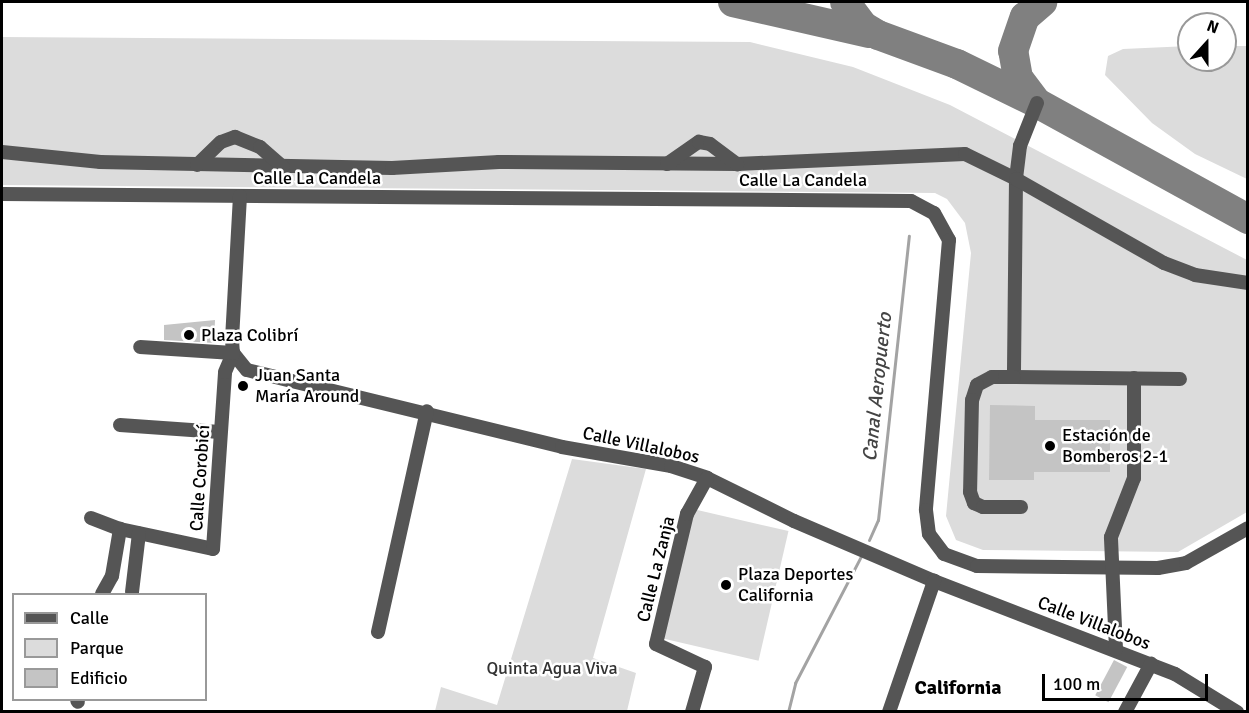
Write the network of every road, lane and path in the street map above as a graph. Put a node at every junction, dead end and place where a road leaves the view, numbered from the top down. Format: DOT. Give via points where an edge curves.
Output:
graph roads {
  1 [pos="1037,103"];
  2 [pos="2,152"];
  3 [pos="667,164"];
  4 [pos="737,164"];
  5 [pos="197,165"];
  6 [pos="282,167"];
  7 [pos="1017,179"];
  8 [pos="2,194"];
  9 [pos="240,196"];
  10 [pos="1248,283"];
  11 [pos="140,347"];
  12 [pos="233,353"];
  13 [pos="1014,377"];
  14 [pos="1134,378"];
  15 [pos="1180,379"];
  16 [pos="427,411"];
  17 [pos="120,426"];
  18 [pos="220,432"];
  19 [pos="707,478"];
  20 [pos="1021,507"];
  21 [pos="91,518"];
  22 [pos="1248,528"];
  23 [pos="120,529"];
  24 [pos="139,533"];
  25 [pos="1115,568"];
  26 [pos="934,581"];
  27 [pos="132,592"];
  28 [pos="103,593"];
  29 [pos="378,632"];
  30 [pos="1116,649"];
  31 [pos="1151,664"];
  32 [pos="692,711"];
  33 [pos="889,711"];
  34 [pos="1125,711"];
  35 [pos="1237,711"];
  1 -- 7 [label="street" via="1020,146"];
  2 -- 5 [label="street"];
  3 -- 4 [label="street"];
  3 -- 4 [label="street" via="699,142 710,144"];
  3 -- 6 [label="street" via="499,162 392,168"];
  4 -- 7 [label="street" via="943,152 965,154"];
  5 -- 6 [label="street"];
  5 -- 6 [label="street" via="221,142 235,137 249,140"];
  7 -- 10 [label="street" via="1164,263 1195,275"];
  7 -- 13 [label="street"];
  8 -- 9 [label="street, Calle La Candela"];
  9 -- 12 [label="street"];
  9 -- 25 [label="street, Calle La Candela" via="896,199 924,206 946,231 950,252 926,510 929,534 944,554 966,564"];
  11 -- 12 [label="street"];
  12 -- 16 [label="street, Calle Villalobos" via="248,370 264,376"];
  12 -- 18 [label="street, Calle Corobicí" via="225,372"];
  13 -- 14 [label="street"];
  13 -- 20 [label="street" via="992,377 977,385 972,400 970,492 974,503 983,507"];
  14 -- 15 [label="street"];
  14 -- 25 [label="street" via="1134,478 1113,528"];
  16 -- 19 [label="street, Calle Villalobos" via="562,447 671,466"];
  16 -- 29 [label="street"];
  17 -- 18 [label="street"];
  18 -- 24 [label="street, Calle Corobicí" via="213,549"];
  19 -- 26 [label="street, Calle Villalobos" via="794,521"];
  19 -- 32 [label="street, Calle La Zanja" via="687,514 656,644 705,667"];
  21 -- 23 [label="street, Calle Corobicí"];
  22 -- 25 [label="street, Calle La Candela" via="1186,563"];
  23 -- 24 [label="street, Calle Corobicí"];
  23 -- 28 [label="street" via="112,576"];
  24 -- 27 [label="street"];
  25 -- 30 [label="street"];
  26 -- 30 [label="street, Calle Villalobos"];
  26 -- 33 [label="street"];
  30 -- 31 [label="street, Calle Villalobos"];
  31 -- 34 [label="street"];
  31 -- 35 [label="street, Calle Villalobos" via="1197,685"];
}
